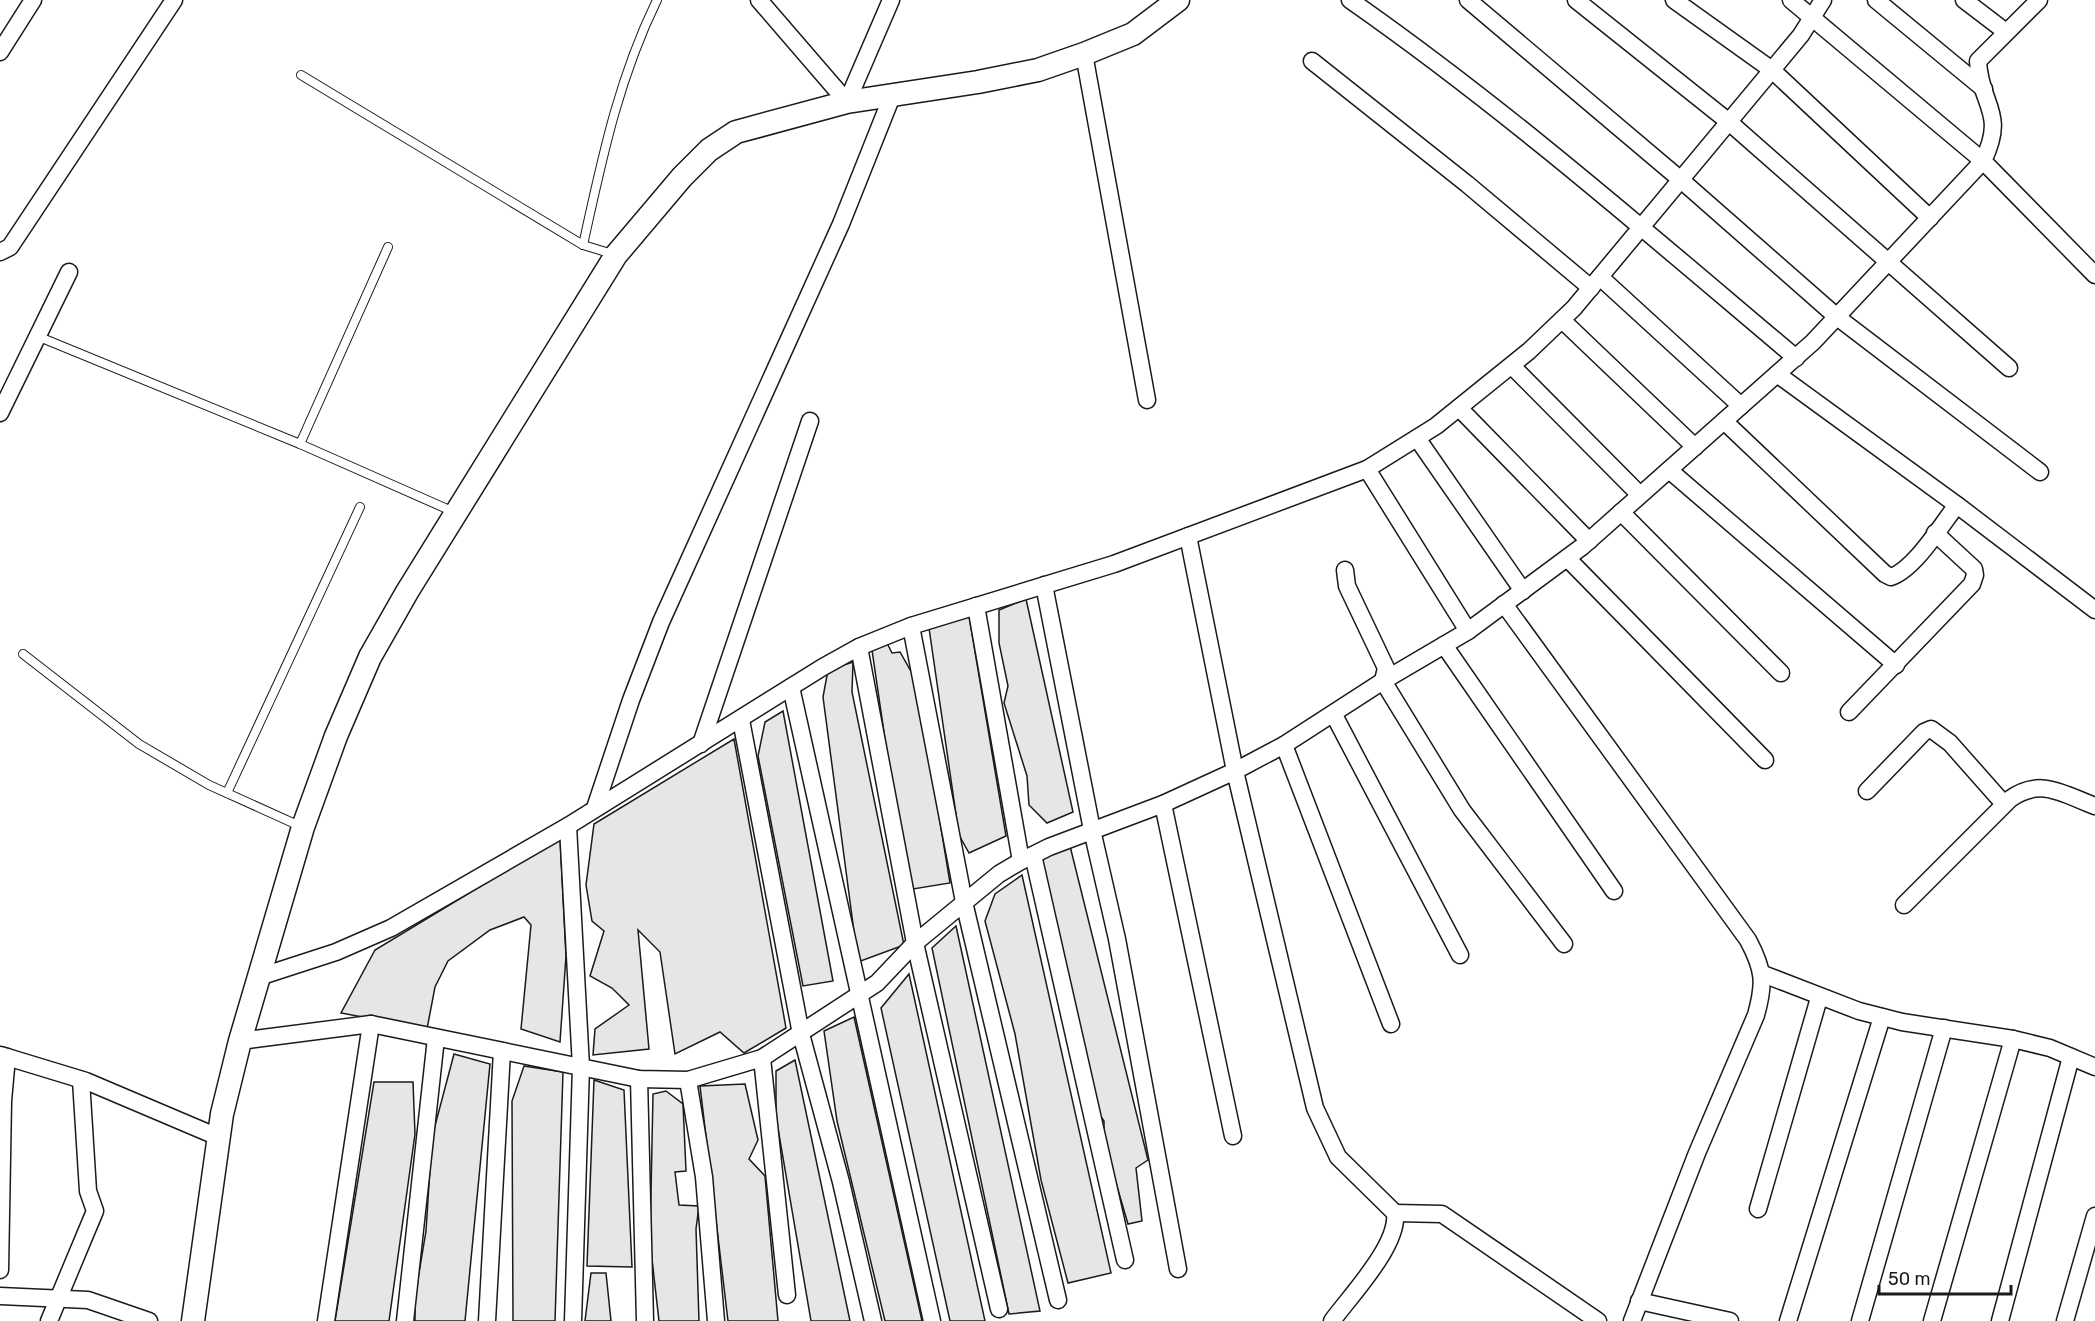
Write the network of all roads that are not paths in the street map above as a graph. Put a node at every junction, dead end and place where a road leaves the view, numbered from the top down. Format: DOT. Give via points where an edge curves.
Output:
graph roads {
  1 [pos="33,0"];
  2 [pos="174,0"];
  3 [pos="657,0"];
  4 [pos="759,0"];
  5 [pos="891,0"];
  6 [pos="1178,0"];
  7 [pos="1350,0"];
  8 [pos="1467,0"];
  9 [pos="1576,0"];
  10 [pos="1674,0"];
  11 [pos="1791,0"];
  12 [pos="1823,0"];
  13 [pos="1876,0"];
  14 [pos="1964,0"];
  15 [pos="2039,0"];
  16 [pos="1813,16"];
  17 [pos="2006,32"];
  18 [pos="0,52"];
  19 [pos="1084,54"];
  20 [pos="1312,61"];
  21 [pos="1772,70"];
  22 [pos="301,75"];
  23 [pos="1984,90"];
  24 [pos="892,96"];
  25 [pos="847,102"];
  26 [pos="1729,122"];
  27 [pos="1983,160"];
  28 [pos="1681,180"];
  29 [pos="1930,218"];
  30 [pos="1641,228"];
  31 [pos="583,245"];
  32 [pos="388,247"];
  33 [pos="0,252"];
  34 [pos="616,255"];
  35 [pos="1887,264"];
  36 [pos="69,272"];
  37 [pos="2095,275"];
  38 [pos="1595,283"];
  39 [pos="1837,317"];
  40 [pos="1562,320"];
  41 [pos="37,336"];
  42 [pos="1796,358"];
  43 [pos="1512,366"];
  44 [pos="2009,368"];
  45 [pos="1777,374"];
  46 [pos="1147,400"];
  47 [pos="1741,406"];
  48 [pos="1459,408"];
  49 [pos="0,413"];
  50 [pos="810,421"];
  51 [pos="1724,421"];
  52 [pos="1417,438"];
  53 [pos="300,444"];
  54 [pos="1695,447"];
  55 [pos="1367,469"];
  56 [pos="1669,470"];
  57 [pos="2040,472"];
  58 [pos="1640,495"];
  59 [pos="1957,505"];
  60 [pos="360,507"];
  61 [pos="1621,512"];
  62 [pos="456,514"];
  63 [pos="1935,533"];
  64 [pos="1188,536"];
  65 [pos="1589,541"];
  66 [pos="1568,558"];
  67 [pos="1345,570"];
  68 [pos="1044,585"];
  69 [pos="1523,591"];
  70 [pos="1504,604"];
  71 [pos="976,606"];
  72 [pos="2095,610"];
  73 [pos="911,626"];
  74 [pos="1468,631"];
  75 [pos="1444,645"];
  76 [pos="858,647"];
  77 [pos="23,654"];
  78 [pos="1896,665"];
  79 [pos="1781,673"];
  80 [pos="1383,681"];
  81 [pos="791,687"];
  82 [pos="1849,712"];
  83 [pos="1334,715"];
  84 [pos="741,720"];
  85 [pos="701,744"];
  86 [pos="1284,745"];
  87 [pos="1765,760"];
  88 [pos="1235,771"];
  89 [pos="1867,791"];
  90 [pos="227,793"];
  91 [pos="1162,804"];
  92 [pos="2004,804"];
  93 [pos="2095,806"];
  94 [pos="595,808"];
  95 [pos="568,826"];
  96 [pos="303,827"];
  97 [pos="1092,830"];
  98 [pos="1027,858"];
  99 [pos="1614,891"];
  100 [pos="964,902"];
  101 [pos="1904,905"];
  102 [pos="915,943"];
  103 [pos="1564,944"];
  104 [pos="1460,955"];
  105 [pos="1763,974"];
  106 [pos="259,977"];
  107 [pos="859,994"];
  108 [pos="1819,998"];
  109 [pos="1882,1017"];
  110 [pos="371,1024"];
  111 [pos="1391,1024"];
  112 [pos="1944,1028"];
  113 [pos="801,1034"];
  114 [pos="436,1038"];
  115 [pos="2013,1039"];
  116 [pos="240,1041"];
  117 [pos="502,1051"];
  118 [pos="4,1056"];
  119 [pos="2071,1057"];
  120 [pos="762,1058"];
  121 [pos="581,1067"];
  122 [pos="2095,1067"];
  123 [pos="639,1079"];
  124 [pos="81,1080"];
  125 [pos="688,1080"];
  126 [pos="1233,1136"];
  127 [pos="218,1137"];
  128 [pos="1758,1209"];
  129 [pos="1395,1213"];
  130 [pos="2095,1216"];
  131 [pos="1125,1260"];
  132 [pos="1178,1269"];
  133 [pos="0,1270"];
  134 [pos="0,1296"];
  135 [pos="787,1296"];
  136 [pos="58,1300"];
  137 [pos="1058,1300"];
  138 [pos="1639,1302"];
  139 [pos="999,1309"];
  140 [pos="49,1321"];
  141 [pos="149,1321"];
  142 [pos="193,1321"];
  143 [pos="326,1321"];
  144 [pos="405,1321"];
  145 [pos="487,1321"];
  146 [pos="573,1321"];
  147 [pos="645,1321"];
  148 [pos="716,1321"];
  149 [pos="873,1321"];
  150 [pos="932,1321"];
  151 [pos="1332,1321"];
  152 [pos="1598,1321"];
  153 [pos="1632,1321"];
  154 [pos="1730,1321"];
  155 [pos="1788,1321"];
  156 [pos="1860,1321"];
  157 [pos="1932,1321"];
  158 [pos="2000,1321"];
  159 [pos="2065,1321"];
  1 -- 18 [label="street"];
  2 -- 33 [label="street" via="10,247"];
  3 -- 31 [label="lane" via="637,41 618,96"];
  4 -- 25 [label="street"];
  5 -- 25 [label="street"];
  6 -- 19 [label="street" via="1133,34"];
  7 -- 30 [label="street" via="1404,38"];
  8 -- 28 [label="street"];
  9 -- 26 [label="street"];
  10 -- 21 [label="street"];
  11 -- 16 [label="street"];
  12 -- 16 [label="street"];
  13 -- 23 [label="street"];
  14 -- 17 [label="street"];
  15 -- 17 [label="street"];
  16 -- 21 [label="street"];
  16 -- 27 [label="street"];
  17 -- 23 [label="street" via="1978,61"];
  19 -- 24 [label="street" via="1038,70"];
  19 -- 46 [label="street"];
  20 -- 38 [label="street"];
  21 -- 26 [label="street"];
  21 -- 29 [label="street"];
  22 -- 31 [label="lane"];
  23 -- 27 [label="street" via="1995,124"];
  24 -- 25 [label="street"];
  24 -- 94 [label="street" via="841,224 661,622"];
  25 -- 34 [label="street" via="736,132 709,150 682,177"];
  26 -- 28 [label="street"];
  26 -- 35 [label="street"];
  27 -- 29 [label="street"];
  27 -- 37 [label="street"];
  28 -- 30 [label="street"];
  28 -- 39 [label="street"];
  29 -- 35 [label="street"];
  30 -- 38 [label="street"];
  30 -- 42 [label="street"];
  31 -- 34 [label="lane"];
  32 -- 53 [label="lane"];
  34 -- 62 [label="street"];
  35 -- 39 [label="street"];
  35 -- 44 [label="street"];
  36 -- 41 [label="street"];
  38 -- 40 [label="street"];
  38 -- 47 [label="street"];
  39 -- 42 [label="street"];
  39 -- 57 [label="street"];
  40 -- 43 [label="street"];
  40 -- 54 [label="street"];
  41 -- 49 [label="street"];
  41 -- 53 [label="lane"];
  42 -- 45 [label="street"];
  43 -- 48 [label="street"];
  43 -- 58 [label="street"];
  45 -- 47 [label="street"];
  45 -- 59 [label="street"];
  47 -- 51 [label="street"];
  48 -- 52 [label="street"];
  48 -- 65 [label="street"];
  50 -- 85 [label="street"];
  51 -- 54 [label="street"];
  51 -- 63 [label="street" via="1885,574 1899,574"];
  52 -- 55 [label="street"];
  52 -- 69 [label="street"];
  53 -- 62 [label="lane"];
  54 -- 56 [label="street"];
  55 -- 64 [label="street"];
  55 -- 74 [label="street"];
  56 -- 58 [label="street"];
  56 -- 78 [label="street"];
  58 -- 61 [label="street"];
  59 -- 63 [label="street"];
  59 -- 72 [label="street"];
  60 -- 90 [label="lane"];
  61 -- 65 [label="street"];
  61 -- 79 [label="street"];
  62 -- 96 [label="street" via="370,657"];
  63 -- 78 [label="street" via="1968,563 1975,575 1972,584"];
  64 -- 68 [label="street"];
  64 -- 88 [label="street"];
  65 -- 66 [label="street"];
  66 -- 69 [label="street"];
  66 -- 87 [label="street"];
  67 -- 80 [label="street" via="1347,586 1386,668"];
  68 -- 71 [label="street"];
  68 -- 97 [label="street"];
  69 -- 70 [label="street"];
  70 -- 74 [label="street"];
  70 -- 105 [label="street" via="1748,940"];
  71 -- 73 [label="street"];
  71 -- 98 [label="street"];
  73 -- 76 [label="street"];
  73 -- 100 [label="street"];
  74 -- 75 [label="street"];
  75 -- 80 [label="street"];
  75 -- 99 [label="street"];
  76 -- 81 [label="street"];
  76 -- 102 [label="street"];
  77 -- 90 [label="lane" via="138,744"];
  78 -- 82 [label="street"];
  80 -- 83 [label="street"];
  80 -- 103 [label="street" via="1462,810"];
  81 -- 84 [label="street"];
  81 -- 107 [label="street"];
  83 -- 86 [label="street"];
  83 -- 104 [label="street"];
  84 -- 85 [label="street"];
  84 -- 113 [label="street"];
  85 -- 94 [label="street"];
  86 -- 88 [label="street"];
  86 -- 111 [label="street"];
  88 -- 91 [label="street"];
  88 -- 129 [label="street" via="1315,1108 1338,1157"];
  89 -- 92 [label="street" via="1931,729 1950,743"];
  90 -- 96 [label="lane"];
  91 -- 97 [label="street"];
  91 -- 126 [label="street"];
  92 -- 93 [label="street" via="2023,789 2035,786"];
  92 -- 101 [label="street"];
  94 -- 95 [label="street"];
  95 -- 106 [label="street" via="391,928 336,952"];
  95 -- 121 [label="street"];
  96 -- 106 [label="street"];
  97 -- 98 [label="street"];
  97 -- 132 [label="street" via="1117,939"];
  98 -- 100 [label="street"];
  98 -- 131 [label="street"];
  100 -- 102 [label="street"];
  100 -- 137 [label="street"];
  102 -- 107 [label="street" via="877,982"];
  102 -- 139 [label="street"];
  105 -- 108 [label="street"];
  105 -- 138 [label="street" via="1756,1015"];
  106 -- 116 [label="street"];
  107 -- 113 [label="street"];
  107 -- 150 [label="street"];
  108 -- 109 [label="street"];
  108 -- 128 [label="street"];
  109 -- 112 [label="street"];
  109 -- 155 [label="street"];
  110 -- 114 [label="street"];
  110 -- 116 [label="street"];
  110 -- 143 [label="street"];
  112 -- 115 [label="street"];
  112 -- 156 [label="street"];
  113 -- 120 [label="street"];
  113 -- 149 [label="street" via="842,1182"];
  114 -- 117 [label="street"];
  114 -- 144 [label="street"];
  115 -- 119 [label="street"];
  115 -- 157 [label="street"];
  116 -- 127 [label="street"];
  117 -- 121 [label="street"];
  117 -- 145 [label="street"];
  118 -- 124 [label="street"];
  118 -- 133 [label="street"];
  119 -- 122 [label="street"];
  119 -- 158 [label="street"];
  120 -- 125 [label="street"];
  120 -- 135 [label="street"];
  121 -- 123 [label="street"];
  121 -- 146 [label="street"];
  123 -- 125 [label="street"];
  123 -- 147 [label="street"];
  124 -- 127 [label="street"];
  124 -- 136 [label="street" via="88,1191 95,1211"];
  125 -- 148 [label="street" via="704,1177"];
  127 -- 142 [label="street"];
  129 -- 151 [label="street" via="1395,1227 1385,1248"];
  129 -- 152 [label="street" via="1442,1214"];
  130 -- 159 [label="street"];
  134 -- 136 [label="street"];
  136 -- 140 [label="street"];
  136 -- 141 [label="street" via="88,1300"];
  138 -- 153 [label="street"];
  138 -- 154 [label="street"];
}
